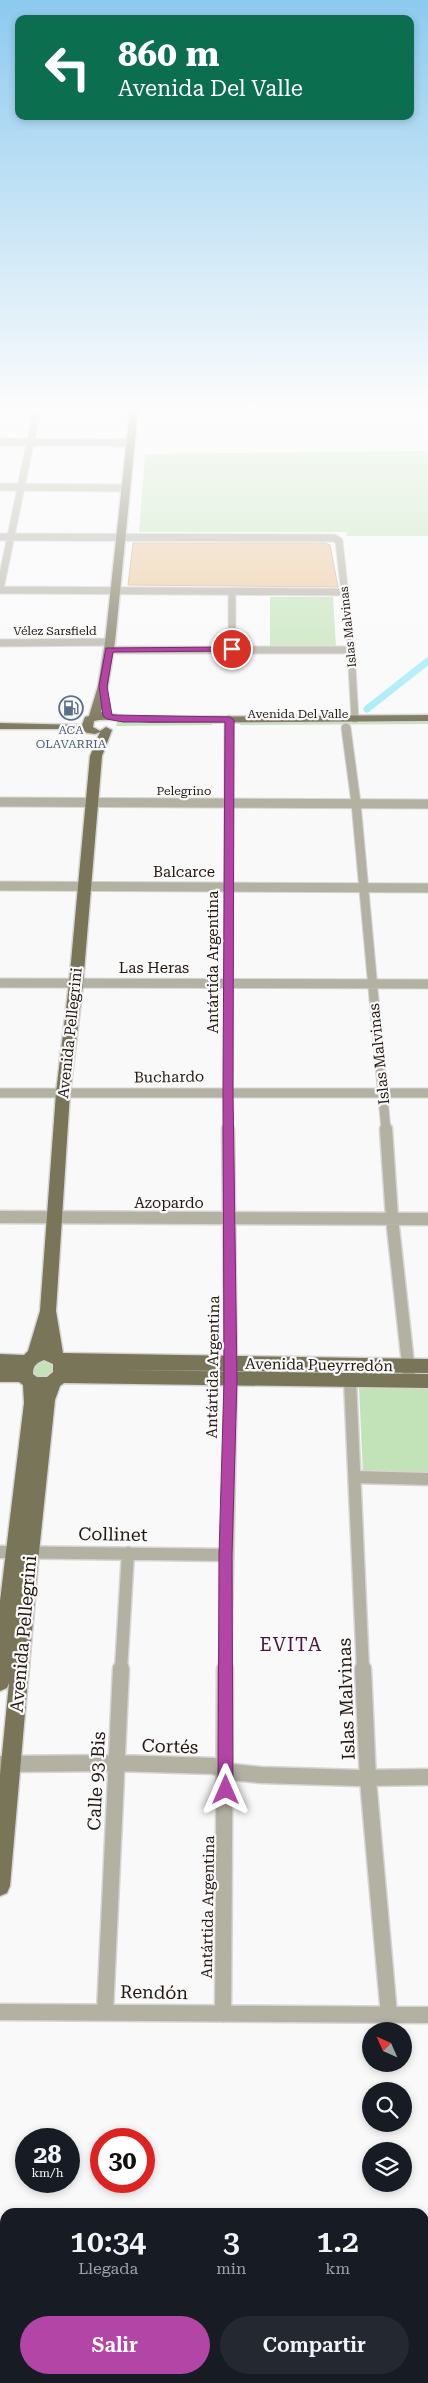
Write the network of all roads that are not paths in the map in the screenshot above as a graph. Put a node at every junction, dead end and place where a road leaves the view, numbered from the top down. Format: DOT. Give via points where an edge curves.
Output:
graph roads {
  1 [pos="14,521"];
  2 [pos="123,521"];
  3 [pos="121,536"];
  4 [pos="0,537"];
  5 [pos="11,537"];
  6 [pos="0,590"];
  7 [pos="116,591"];
  8 [pos="232,592"];
  9 [pos="344,592"];
  10 [pos="0,642"];
  11 [pos="110,646"];
  12 [pos="232,649"];
  13 [pos="351,650"];
  14 [pos="103,686"];
  15 [pos="93,716"];
  16 [pos="109,716"];
  17 [pos="0,718"];
  18 [pos="355,718"];
  19 [pos="428,718"];
  20 [pos="229,724"];
  21 [pos="0,726"];
  22 [pos="428,727"];
  23 [pos="346,728"];
  24 [pos="90,729"];
  25 [pos="107,730"];
  26 [pos="96,756"];
  27 [pos="0,802"];
  28 [pos="230,803"];
  29 [pos="356,803"];
  30 [pos="93,804"];
  31 [pos="428,804"];
  32 [pos="0,886"];
  33 [pos="85,887"];
  34 [pos="230,887"];
  35 [pos="363,888"];
  36 [pos="428,888"];
  37 [pos="0,983"];
  38 [pos="229,983"];
  39 [pos="76,984"];
  40 [pos="372,984"];
  41 [pos="428,984"];
  42 [pos="228,1092"];
  43 [pos="384,1092"];
  44 [pos="0,1093"];
  45 [pos="63,1093"];
  46 [pos="428,1093"];
  47 [pos="0,1217"];
  48 [pos="56,1218"];
  49 [pos="230,1218"];
  50 [pos="392,1218"];
  51 [pos="428,1218"];
  52 [pos="48,1311"];
  53 [pos="0,1361"];
  54 [pos="428,1366"];
  55 [pos="30,1369"];
  56 [pos="57,1369"];
  57 [pos="230,1372"];
  58 [pos="409,1373"];
  59 [pos="0,1375"];
  60 [pos="350,1380"];
  61 [pos="428,1381"];
  62 [pos="355,1477"];
  63 [pos="428,1479"];
  64 [pos="15,1552"];
  65 [pos="128,1553"];
  66 [pos="226,1555"];
  67 [pos="0,1681"];
  68 [pos="116,1763"];
  69 [pos="6,1764"];
  70 [pos="226,1771"];
  71 [pos="428,1778"];
  72 [pos="368,1780"];
  73 [pos="0,1886"];
  74 [pos="0,2012"];
  75 [pos="105,2012"];
  76 [pos="223,2014"];
  77 [pos="389,2015"];
  78 [pos="428,2015"];
  1 -- 5 [label="street"];
  2 -- 3 [label="main road"];
  3 -- 5 [label="street"];
  3 -- 7 [label="main road"];
  3 -- 9 [label="street, Islas Malvinas" via="334,538 339,541"];
  4 -- 5 [label="street"];
  5 -- 6 [label="street"];
  6 -- 7 [label="street"];
  7 -- 8 [label="street"];
  7 -- 11 [label="main road"];
  8 -- 9 [label="street"];
  8 -- 12 [label="street"];
  9 -- 13 [label="street, Islas Malvinas"];
  10 -- 11 [label="street, Vélez Sarsfield"];
  11 -- 12 [label="street, Vélez Sarsfield"];
  11 -- 14 [label="main road"];
  12 -- 13 [label="street, Vélez Sarsfield"];
  13 -- 18 [label="street, Islas Malvinas"];
  14 -- 15 [label="main road"];
  14 -- 16 [label="main road"];
  15 -- 16 [label="main road, Avenida Del Valle"];
  15 -- 17 [label="main road"];
  15 -- 24 [label="main road" via="87,722"];
  16 -- 20 [label="main road, Avenida Del Valle"];
  16 -- 25 [label="main road, Avenida Pellegrini" via="112,722"];
  18 -- 19 [label="main road, Avenida Del Valle"];
  18 -- 20 [label="main road, Avenida Del Valle"];
  20 -- 23 [label="main road, Avenida Del Valle"];
  20 -- 25 [label="main road, Avenida Del Valle"];
  20 -- 28 [label="street, Antártida Argentina"];
  21 -- 24 [label="main road"];
  22 -- 23 [label="main road, Avenida Del Valle"];
  23 -- 29 [label="street, Islas Malvinas"];
  24 -- 25 [label="main road, Avenida Del Valle"];
  24 -- 26 [label="main road, Avenida Pellegrini"];
  25 -- 26 [label="main road, Avenida Pellegrini"];
  26 -- 30 [label="main road, Avenida Pellegrini"];
  27 -- 30 [label="street, Pelegrino"];
  28 -- 29 [label="street, Pelegrino"];
  28 -- 30 [label="street, Pelegrino"];
  28 -- 34 [label="street, Antártida Argentina"];
  29 -- 31 [label="street, Pelegrino"];
  29 -- 35 [label="street, Islas Malvinas"];
  30 -- 33 [label="main road, Avenida Pellegrini"];
  32 -- 33 [label="street, Balcarce"];
  33 -- 34 [label="street, Balcarce"];
  33 -- 39 [label="main road, Avenida Pellegrini"];
  34 -- 35 [label="street, Balcarce"];
  34 -- 38 [label="street, Antártida Argentina"];
  35 -- 36 [label="street, Balcarce"];
  35 -- 40 [label="street, Islas Malvinas"];
  37 -- 39 [label="street, Las Heras"];
  38 -- 39 [label="street, Las Heras"];
  38 -- 40 [label="street, Las Heras"];
  38 -- 42 [label="street, Antártida Argentina"];
  39 -- 45 [label="main road, Avenida Pellegrini"];
  40 -- 41 [label="street, Las Heras"];
  40 -- 43 [label="street, Islas Malvinas"];
  42 -- 43 [label="street, Buchardo"];
  42 -- 45 [label="street, Buchardo"];
  42 -- 49 [label="street, Antártida Argentina"];
  43 -- 46 [label="street, Buchardo"];
  43 -- 50 [label="street, Islas Malvinas"];
  44 -- 45 [label="street, Buchardo"];
  45 -- 48 [label="main road, Avenida Pellegrini"];
  47 -- 48 [label="street, Azopardo"];
  48 -- 49 [label="street, Azopardo"];
  48 -- 52 [label="main road, Avenida Pellegrini"];
  49 -- 50 [label="street, Azopardo"];
  49 -- 57 [label="street, Antártida Argentina"];
  50 -- 51 [label="street, Azopardo"];
  50 -- 58 [label="street, Islas Malvinas"];
  52 -- 55 [label="main road, Avenida Pellegrini"];
  52 -- 56 [label="main road, Avenida Pellegrini"];
  53 -- 55 [label="main road"];
  54 -- 58 [label="main road, Avenida Pueyrredón"];
  55 -- 56 [label="main road" via="44,1354"];
  55 -- 56 [label="main road" via="39,1386"];
  55 -- 59 [label="main road"];
  55 -- 64 [label="main road, Avenida Pellegrini" via="32,1403"];
  56 -- 57 [label="main road, Avenida Pueyrredón"];
  56 -- 64 [label="main road, Avenida Pellegrini" via="47,1400"];
  57 -- 58 [label="main road, Avenida Pueyrredón"];
  57 -- 60 [label="main road, Avenida Pueyrredón"];
  57 -- 66 [label="street, Antártida Argentina"];
  58 -- 60 [label="main road, Avenida Pueyrredón"];
  58 -- 61 [label="main road, Avenida Pueyrredón"];
  60 -- 62 [label="street, Islas Malvinas"];
  62 -- 63 [label="street"];
  62 -- 72 [label="street, Islas Malvinas"];
  64 -- 65 [label="street, Collinet"];
  64 -- 67 [label="main road, Avenida Pellegrini"];
  64 -- 69 [label="main road, Avenida Pellegrini"];
  65 -- 66 [label="street, Collinet"];
  65 -- 68 [label="street, Calle 93 Bis"];
  66 -- 70 [label="street, Antártida Argentina"];
  68 -- 69 [label="street, Cortés"];
  68 -- 70 [label="street, Cortés" via="214,1766"];
  68 -- 75 [label="street, Calle 93 Bis"];
  69 -- 73 [label="main road, Avenida Pellegrini"];
  70 -- 72 [label="street, Cortés"];
  70 -- 76 [label="street, Antártida Argentina"];
  71 -- 72 [label="street, Cortés"];
  72 -- 77 [label="street, Islas Malvinas"];
  74 -- 75 [label="street, Rendón"];
  75 -- 76 [label="street, Rendón"];
  76 -- 77 [label="street, Rendón"];
  77 -- 78 [label="street, Rendón"];
}
